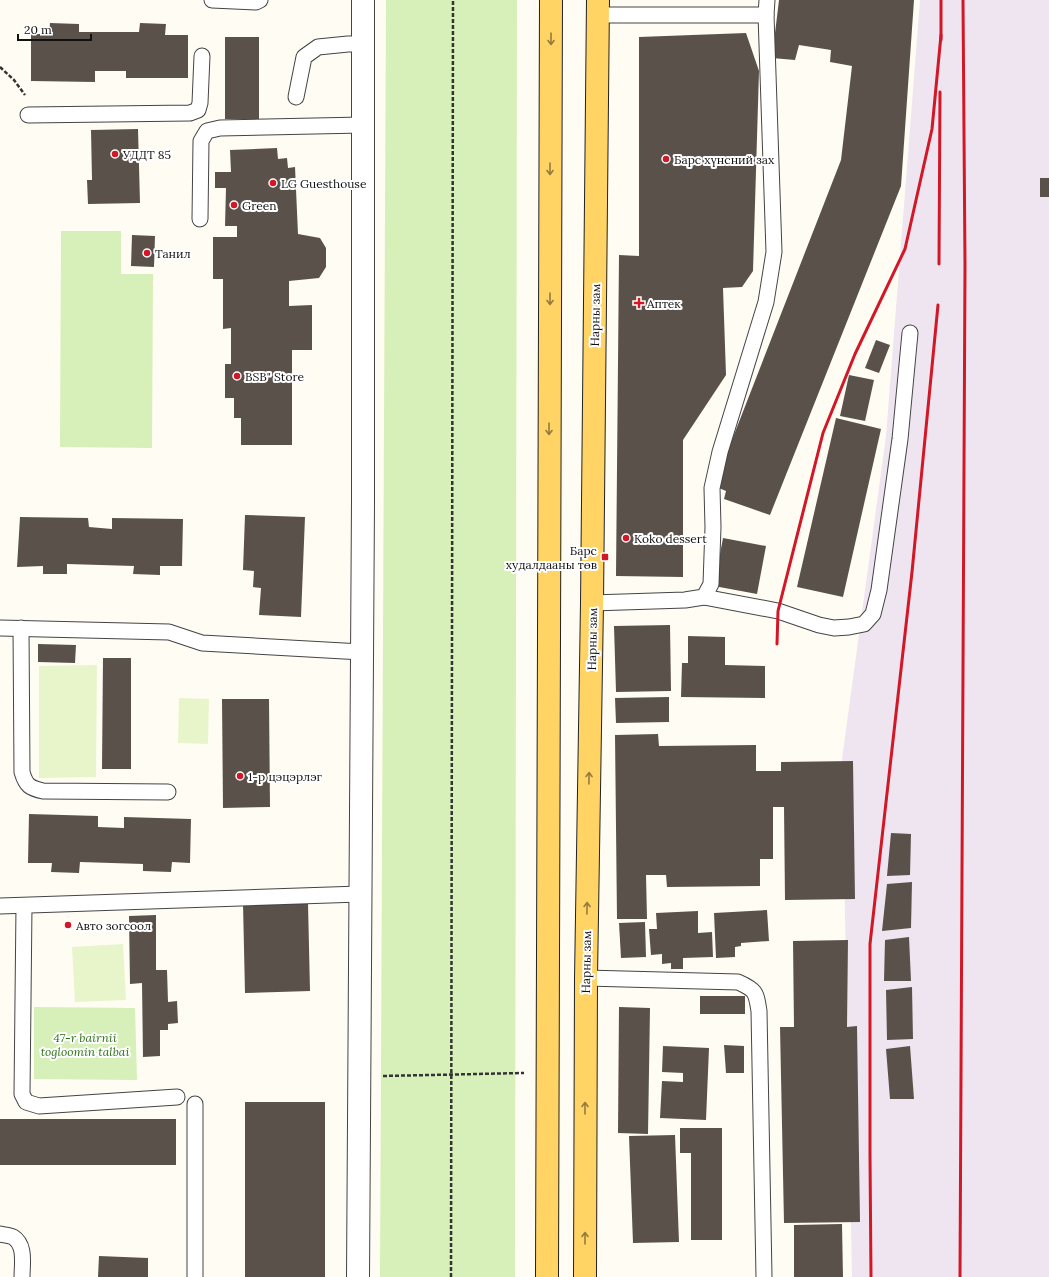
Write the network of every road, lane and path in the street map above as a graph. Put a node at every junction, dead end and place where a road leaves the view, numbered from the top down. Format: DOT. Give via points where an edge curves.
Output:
graph roads {
  1 [pos="212,0"];
  2 [pos="260,0"];
  3 [pos="364,0"];
  4 [pos="453,0"];
  5 [pos="551,0"];
  6 [pos="767,0"];
  7 [pos="598,8"];
  8 [pos="766,15"];
  9 [pos="364,44"];
  10 [pos="202,56"];
  11 [pos="0,67"];
  12 [pos="296,97"];
  13 [pos="28,114"];
  14 [pos="363,125"];
  15 [pos="200,219"];
  16 [pos="910,333"];
  17 [pos="704,597"];
  18 [pos="592,603"];
  19 [pos="0,628"];
  20 [pos="21,628"];
  21 [pos="362,652"];
  22 [pos="168,792"];
  23 [pos="360,894"];
  24 [pos="0,906"];
  25 [pos="24,906"];
  26 [pos="586,978"];
  27 [pos="450,1074"];
  28 [pos="526,1074"];
  29 [pos="359,1076"];
  30 [pos="177,1097"];
  31 [pos="195,1104"];
  32 [pos="0,1234"];
  33 [pos="22,1277"];
  34 [pos="195,1277"];
  35 [pos="358,1277"];
  36 [pos="451,1277"];
  37 [pos="547,1277"];
  38 [pos="585,1277"];
  39 [pos="764,1277"];
  1 -- 2 [label="lane"];
  3 -- 9 [label="street"];
  4 -- 27 [label="path"];
  5 -- 37 [label="main road, one-way"];
  6 -- 8 [label="lane"];
  7 -- 8 [label="lane"];
  7 -- 18 [label="main road, Нарны зам"];
  8 -- 17 [label="lane" via="774,252 766,302 713,481 711,584"];
  9 -- 12 [label="lane" via="318,47 304,57"];
  9 -- 14 [label="street"];
  10 -- 13 [label="lane" via="200,103 198,110 190,113"];
  11 -- 13 [label="path" via="14,80 27,98"];
  14 -- 15 [label="lane" via="220,128 207,131 202,140"];
  14 -- 21 [label="street"];
  16 -- 17 [label="lane" via="900,440 879,590 873,614 864,624 834,628 778,611"];
  17 -- 18 [label="lane"];
  26 -- 18 [label="main road, Нарны зам, one-way"];
  19 -- 20 [label="lane"];
  20 -- 21 [label="lane" via="169,632 202,643"];
  20 -- 22 [label="lane" via="22,772 25,782 32,789 43,791"];
  21 -- 23 [label="street"];
  23 -- 25 [label="lane"];
  23 -- 29 [label="street"];
  24 -- 25 [label="lane"];
  25 -- 30 [label="lane" via="22,1094 26,1102 39,1106"];
  38 -- 26 [label="main road, Нарны зам, one-way"];
  26 -- 39 [label="lane" via="738,982 751,987 757,996"];
  27 -- 28 [label="path"];
  27 -- 29 [label="path"];
  27 -- 36 [label="path"];
  29 -- 35 [label="street"];
  31 -- 34 [label="lane"];
  32 -- 33 [label="lane" via="12,1236 19,1242 22,1252"];
}
